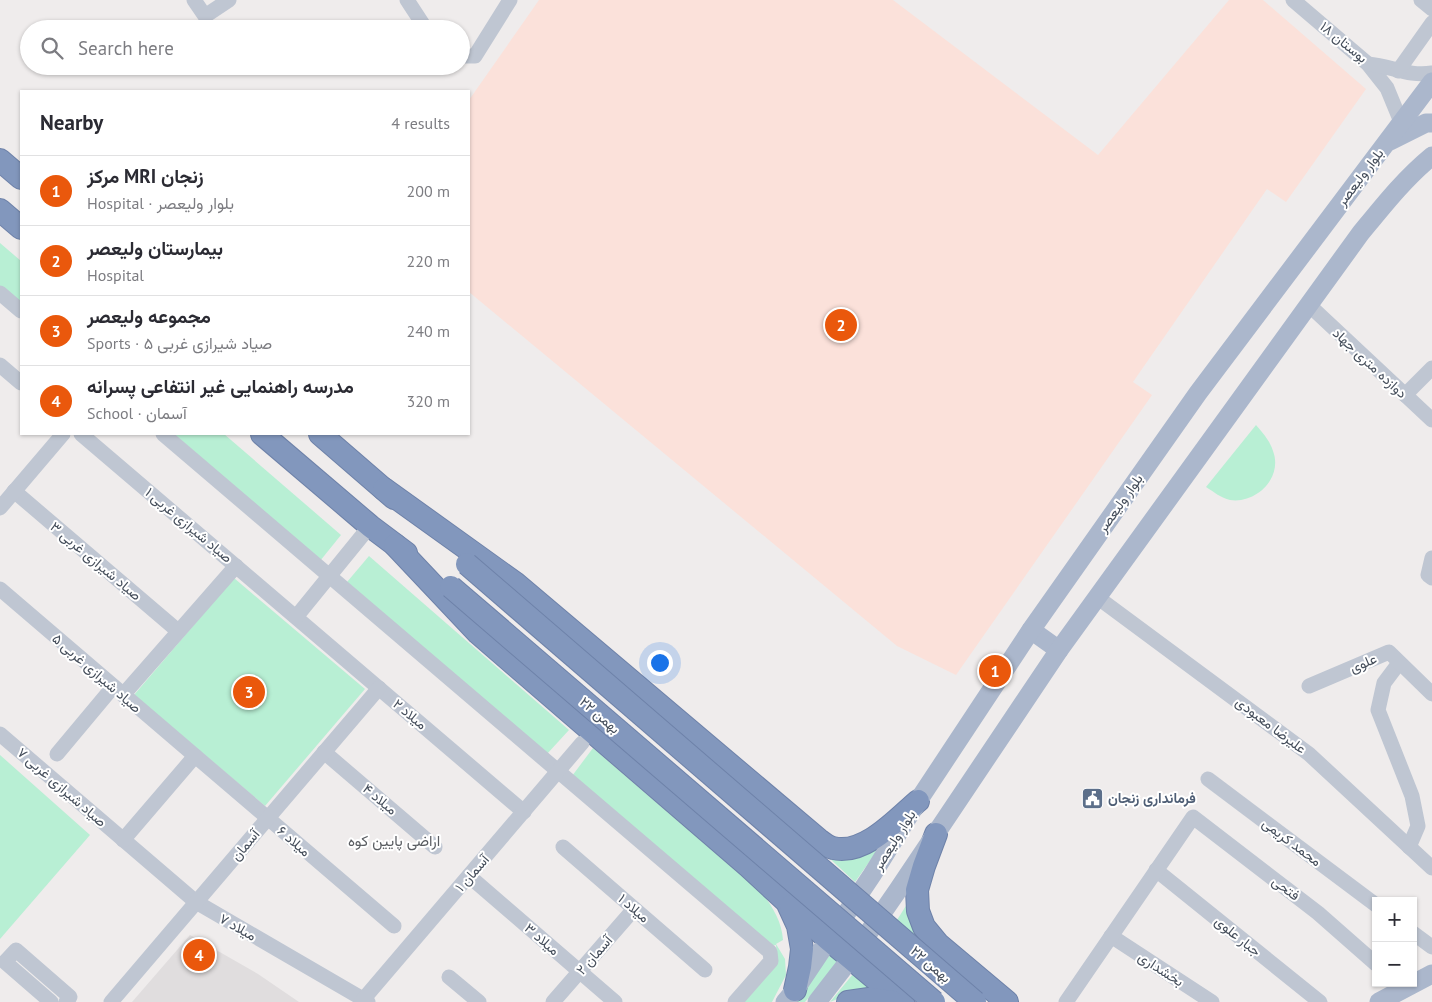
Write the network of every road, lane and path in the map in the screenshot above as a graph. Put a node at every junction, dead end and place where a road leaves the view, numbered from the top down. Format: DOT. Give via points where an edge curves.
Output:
graph roads {
  1 [pos="194,0"];
  2 [pos="229,0"];
  3 [pos="406,0"];
  4 [pos="510,0"];
  5 [pos="1293,0"];
  6 [pos="1421,0"];
  7 [pos="1432,9"];
  8 [pos="420,20"];
  9 [pos="1432,23"];
  10 [pos="470,56"];
  11 [pos="1368,64"];
  12 [pos="1398,70"];
  13 [pos="1432,73"];
  14 [pos="1432,82"];
  15 [pos="1401,122"];
  16 [pos="1432,122"];
  17 [pos="1385,143"];
  18 [pos="1432,156"];
  19 [pos="0,160"];
  20 [pos="20,177"];
  21 [pos="1,211"];
  22 [pos="20,227"];
  23 [pos="0,293"];
  24 [pos="1309,305"];
  25 [pos="20,310"];
  26 [pos="0,365"];
  27 [pos="1432,368"];
  28 [pos="20,382"];
  29 [pos="1405,395"];
  30 [pos="1432,420"];
  31 [pos="62,435"];
  32 [pos="82,435"];
  33 [pos="165,435"];
  34 [pos="263,435"];
  35 [pos="321,435"];
  36 [pos="384,489"];
  37 [pos="14,491"];
  38 [pos="0,508"];
  39 [pos="370,526"];
  40 [pos="395,545"];
  41 [pos="1432,558"];
  42 [pos="236,566"];
  43 [pos="330,576"];
  44 [pos="1432,578"];
  45 [pos="0,589"];
  46 [pos="1098,597"];
  47 [pos="296,617"];
  48 [pos="1030,630"];
  49 [pos="178,631"];
  50 [pos="1059,650"];
  51 [pos="1399,663"];
  52 [pos="1309,686"];
  53 [pos="379,688"];
  54 [pos="118,691"];
  55 [pos="1432,694"];
  56 [pos="0,734"];
  57 [pos="582,743"];
  58 [pos="324,752"];
  59 [pos="57,754"];
  60 [pos="195,756"];
  61 [pos="558,772"];
  62 [pos="1208,779"];
  63 [pos="918,801"];
  64 [pos="524,812"];
  65 [pos="789,815"];
  66 [pos="268,818"];
  67 [pos="936,834"];
  68 [pos="123,840"];
  69 [pos="435,847"];
  70 [pos="563,847"];
  71 [pos="1409,847"];
  72 [pos="748,866"];
  73 [pos="1432,868"];
  74 [pos="1156,870"];
  75 [pos="469,876"];
  76 [pos="196,902"];
  77 [pos="787,902"];
  78 [pos="1372,902"];
  79 [pos="634,909"];
  80 [pos="394,926"];
  81 [pos="1111,936"];
  82 [pos="1417,936"];
  83 [pos="828,939"];
  84 [pos="1432,948"];
  85 [pos="851,958"];
  86 [pos="1372,960"];
  87 [pos="705,970"];
  88 [pos="579,972"];
  89 [pos="449,977"];
  90 [pos="1430,978"];
  91 [pos="980,979"];
  92 [pos="1417,982"];
  93 [pos="1400,987"];
  94 [pos="790,996"];
  95 [pos="364,1001"];
  96 [pos="51,1002"];
  97 [pos="66,1002"];
  98 [pos="111,1002"];
  99 [pos="480,1002"];
  100 [pos="553,1002"];
  101 [pos="614,1002"];
  102 [pos="735,1002"];
  103 [pos="817,1002"];
  104 [pos="848,1002"];
  105 [pos="892,1002"];
  106 [pos="903,1002"];
  107 [pos="934,1002"];
  108 [pos="942,1002"];
  109 [pos="975,1002"];
  110 [pos="1007,1002"];
  111 [pos="1066,1002"];
  112 [pos="1212,1002"];
  113 [pos="1320,1002"];
  114 [pos="1380,1002"];
  1 -- 2 [label="street" via="205,16"];
  3 -- 8 [label="street"];
  4 -- 10 [label="street" via="475,56"];
  5 -- 11 [label="street, بوستان ۱۸"];
  6 -- 7 [label="street"];
  9 -- 12 [label="street"];
  11 -- 12 [label="street, بوستان ۱۸"];
  11 -- 15 [label="street" via="1387,88"];
  12 -- 13 [label="street, بوستان ۱۸" via="1412,74"];
  14 -- 15 [label="main road, بلوار ولیعصر"];
  15 -- 17 [label="main road, بلوار ولیعصر"];
  16 -- 17 [label="main road"];
  17 -- 48 [label="main road, بلوار ولیعصر" via="1198,393"];
  18 -- 24 [label="main road" via="1399,187 1360,234"];
  19 -- 20 [label="highway"];
  21 -- 22 [label="highway"];
  23 -- 25 [label="street"];
  24 -- 29 [label="street, دوازده متری جهاد"];
  24 -- 46 [label="main road"];
  26 -- 28 [label="street"];
  27 -- 29 [label="street"];
  29 -- 30 [label="street, دوازده متری جهاد"];
  31 -- 37 [label="street"];
  32 -- 42 [label="street, صیاد شیرازی غربی ۱"];
  33 -- 43 [label="street"];
  34 -- 39 [label="highway, ۲۲ بهمن"];
  35 -- 36 [label="highway, ۲۲ بهمن"];
  36 -- 65 [label="highway" via="516,583"];
  36 -- 109 [label="highway, ۲۲ بهمن, bridge"];
  37 -- 38 [label="street"];
  37 -- 49 [label="street, صیاد شیرازی غربی ۳"];
  39 -- 40 [label="highway, ۲۲ بهمن"];
  39 -- 43 [label="street"];
  40 -- 72 [label="highway" via="478,633"];
  40 -- 107 [label="highway, ۲۲ بهمن, bridge" via="451,587"];
  41 -- 44 [label="street" via="1428,575"];
  42 -- 47 [label="street, صیاد شیرازی غربی ۱"];
  42 -- 49 [label="street"];
  43 -- 47 [label="street"];
  43 -- 61 [label="street"];
  45 -- 54 [label="street, صیاد شیرازی غربی ۵"];
  46 -- 50 [label="main road"];
  46 -- 71 [label="street, علیرضا معبودی" via="1310,754"];
  47 -- 53 [label="street, میلاد ۲"];
  48 -- 50 [label="main road"];
  48 -- 63 [label="main road, بلوار ولیعصر"];
  49 -- 54 [label="street"];
  50 -- 67 [label="main road"];
  51 -- 52 [label="street, علوی" via="1389,652"];
  51 -- 55 [label="street, علوی"];
  51 -- 71 [label="street" via="1384,683 1378,710 1412,796 1418,826"];
  53 -- 58 [label="street, آسمان"];
  53 -- 64 [label="street, میلاد ۲"];
  54 -- 59 [label="street"];
  54 -- 60 [label="street, صیاد شیرازی غربی ۵"];
  56 -- 68 [label="street, صیاد شیرازی غربی ۷"];
  57 -- 61 [label="street, آسمان ۱"];
  58 -- 66 [label="street, آسمان"];
  58 -- 69 [label="street, میلاد ۴"];
  60 -- 66 [label="street, میلاد ۶"];
  60 -- 68 [label="street"];
  61 -- 64 [label="street, آسمان ۱"];
  61 -- 102 [label="street" via="770,952 771,961"];
  62 -- 78 [label="street, محمد کریمی"];
  63 -- 65 [label="highway" via="877,836 848,848 832,848"];
  63 -- 83 [label="main road, بلوار ولیعصر"];
  64 -- 75 [label="street, آسمان ۱"];
  65 -- 72 [label="highway" via="786,832 778,848 765,860"];
  66 -- 76 [label="street, آسمان"];
  66 -- 80 [label="street, میلاد ۶"];
  67 -- 85 [label="main road"];
  67 -- 91 [label="highway" via="917,890 918,911 924,927 938,944"];
  68 -- 76 [label="street, میلاد ۷"];
  70 -- 79 [label="street, میلاد ۱"];
  71 -- 73 [label="street, علیرضا معبودی"];
  72 -- 77 [label="highway"];
  74 -- 81 [label="street"];
  74 -- 86 [label="street, فتحی" via="1192,817 1318,913"];
  74 -- 113 [label="street, جبار علوی"];
  75 -- 88 [label="street, میلاد ۳"];
  75 -- 95 [label="street, آسمان ۱"];
  76 -- 95 [label="street, میلاد ۷"];
  76 -- 98 [label="street, آسمان"];
  77 -- 83 [label="highway"];
  77 -- 94 [label="highway" via="798,926 802,949 800,967"];
  79 -- 87 [label="street, میلاد ۱"];
  79 -- 88 [label="street, آسمان ۲"];
  81 -- 111 [label="street"];
  81 -- 112 [label="street, بخشداری"];
  82 -- 84 [label="street"];
  83 -- 85 [label="highway"];
  83 -- 94 [label="main road, بلوار ولیعصر"];
  85 -- 103 [label="main road"];
  85 -- 106 [label="highway"];
  88 -- 100 [label="street, آسمان ۲"];
  88 -- 101 [label="street, میلاد ۳"];
  89 -- 99 [label="street"];
  90 -- 92 [label="main road"];
  91 -- 108 [label="highway" via="956,985"];
  91 -- 110 [label="highway"];
  93 -- 114 [label="main road"];
  96 -- 97 [label="street" via="5,962 16,950 70,997"];
  104 -- 105 [label="highway" via="869,999"];
}
